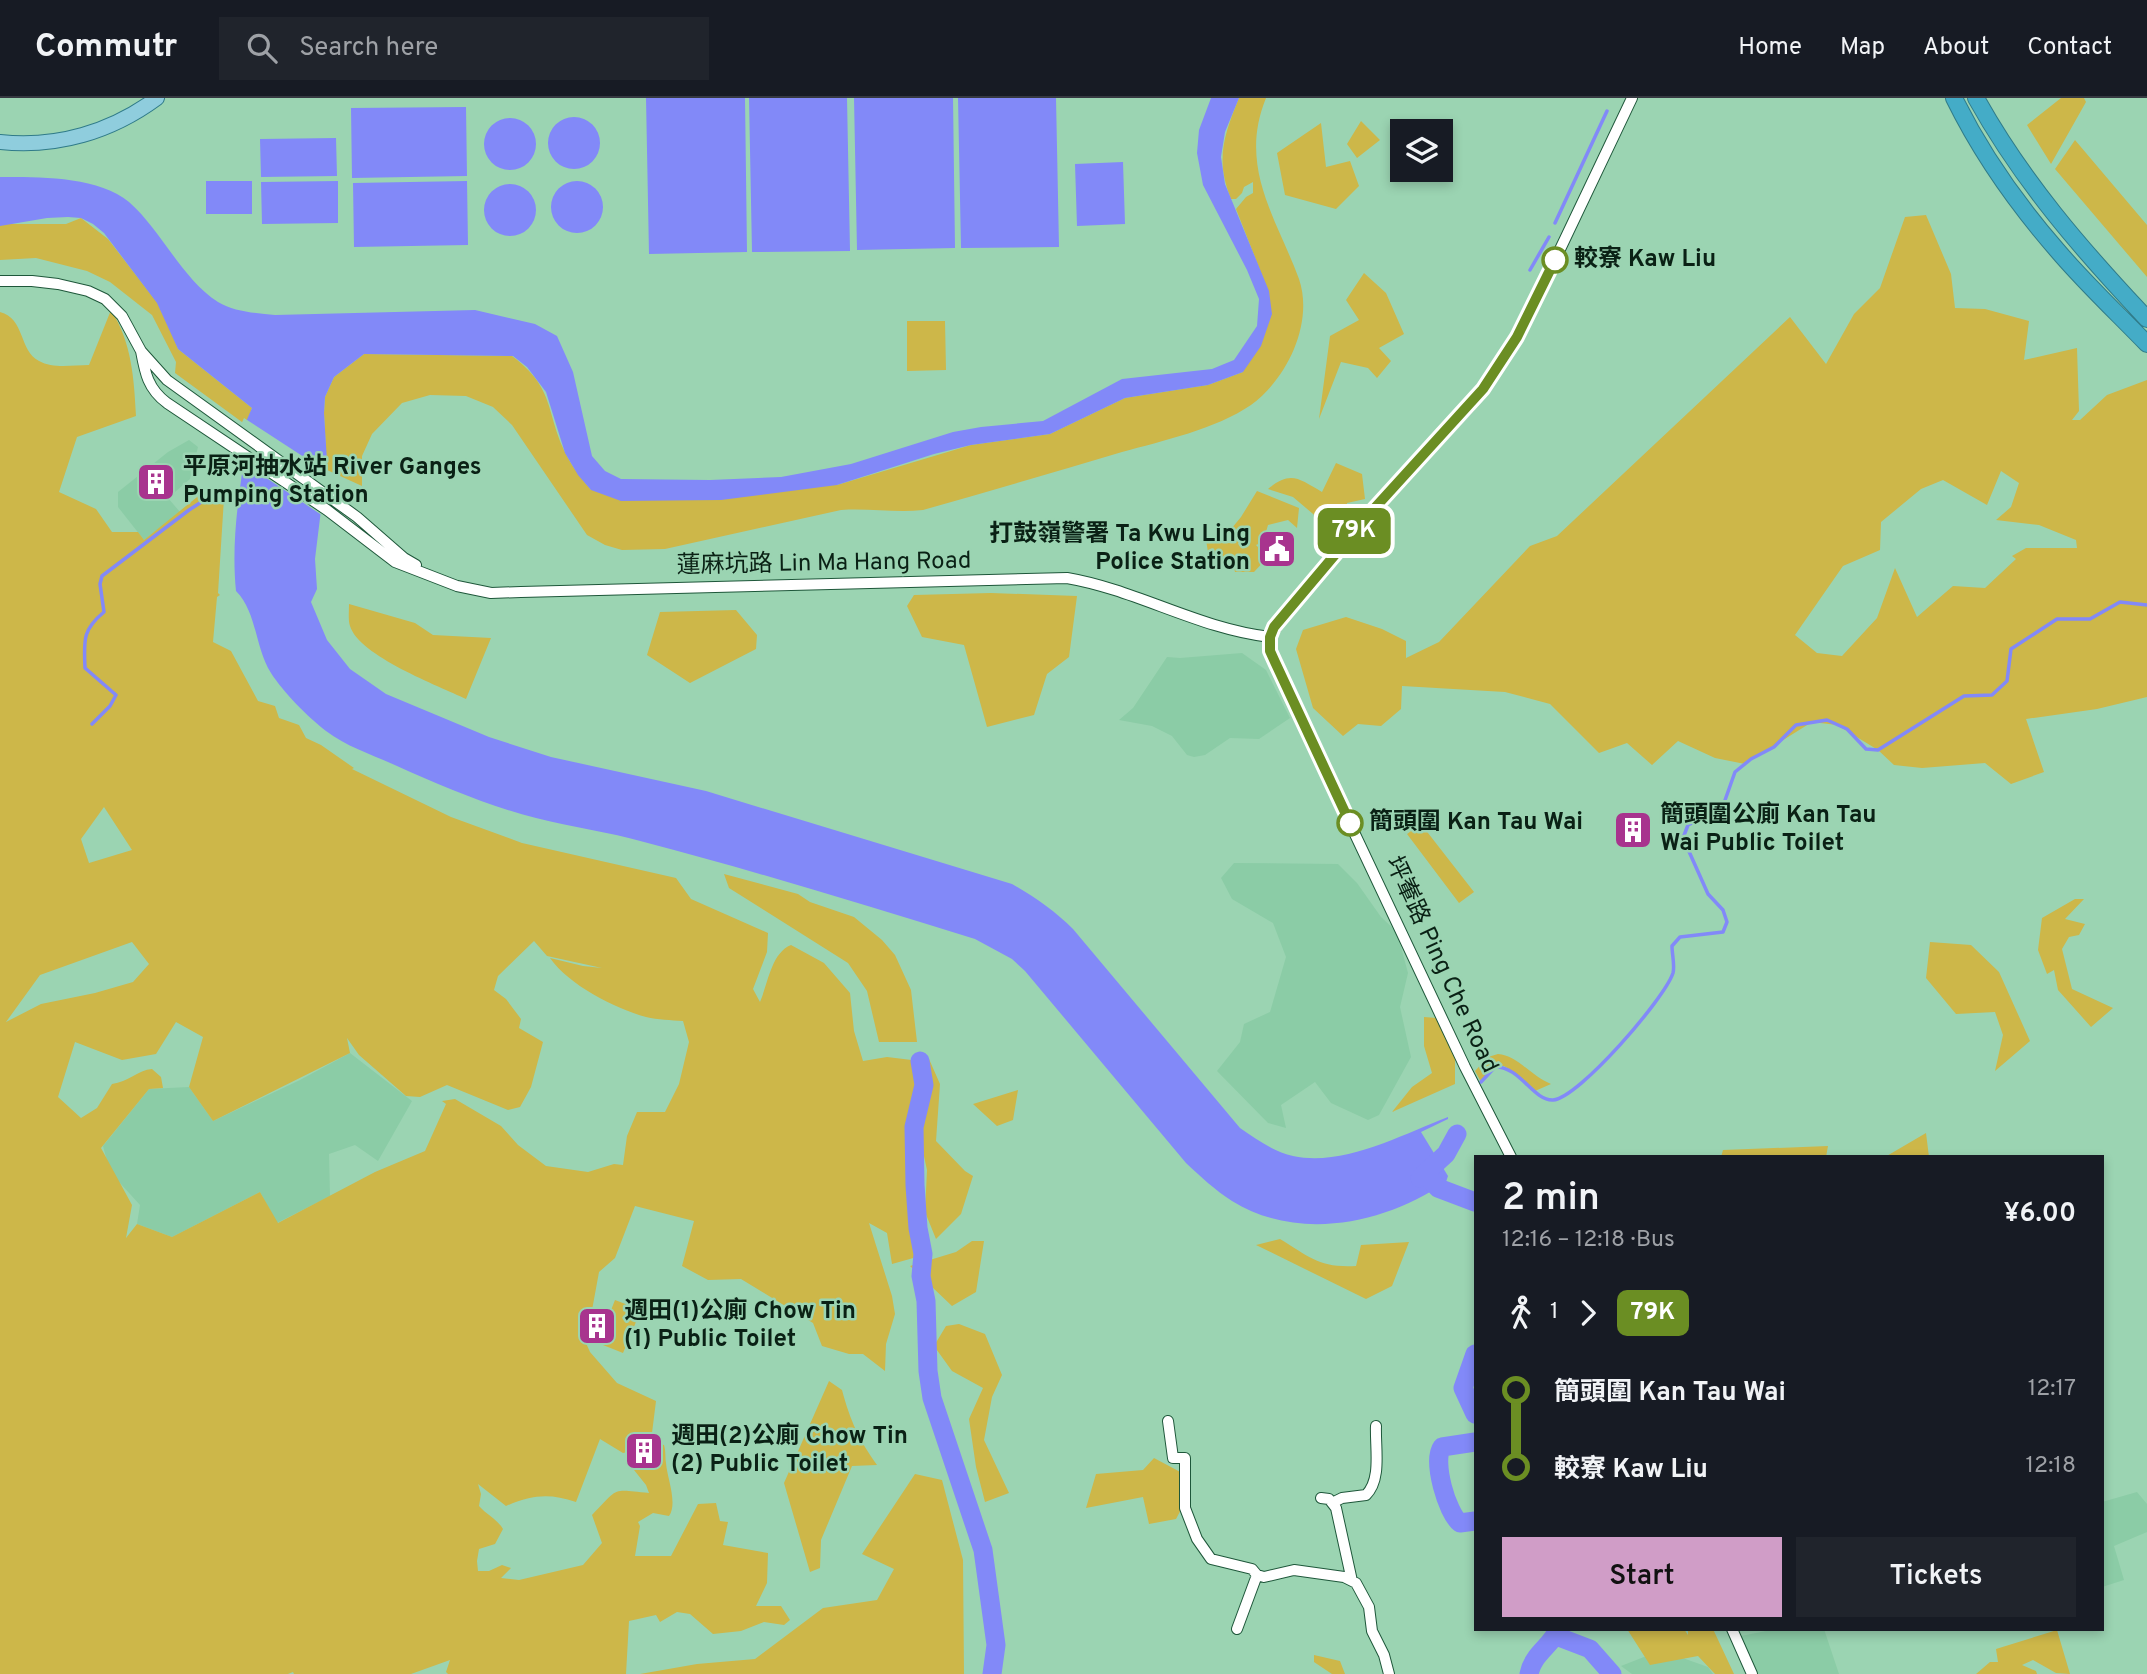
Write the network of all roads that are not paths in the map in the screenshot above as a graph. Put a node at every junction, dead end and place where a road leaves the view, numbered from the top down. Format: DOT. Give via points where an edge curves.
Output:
graph roads {
  1 [pos="157,98"];
  2 [pos="1632,98"];
  3 [pos="1954,98"];
  4 [pos="1976,98"];
  5 [pos="0,142"];
  6 [pos="0,281"];
  7 [pos="2147,318"];
  8 [pos="2147,344"];
  9 [pos="141,351"];
  10 [pos="330,505"];
  11 [pos="1270,637"];
  12 [pos="1510,1155"];
  13 [pos="1168,1422"];
  14 [pos="1376,1426"];
  15 [pos="1257,1575"];
  16 [pos="1352,1581"];
  17 [pos="1237,1629"];
  18 [pos="1732,1631"];
  19 [pos="1389,1674"];
  20 [pos="1752,1674"];
  1 -- 5 [label="main road" via="117,122 76,138 31,144"];
  2 -- 11 [label="street" via="1525,323 1498,368 1470,406 1353,532"];
  3 -- 8 [label="highway" via="1992,164 2037,226"];
  4 -- 7 [label="highway" via="2050,211"];
  6 -- 9 [label="street, 蓮麻坑路 Lin Ma Hang Road" via="44,282 100,295 119,312"];
  9 -- 10 [label="street, 蓮麻坑路 Lin Ma Hang Road" via="167,380"];
  9 -- 10 [label="street, 蓮麻坑路 Lin Ma Hang Road" via="147,381 158,397"];
  10 -- 11 [label="street, 蓮麻坑路 Lin Ma Hang Road" via="430,577 492,593 1067,578 1232,631"];
  11 -- 12 [label="street, 坪輋路 Ping Che Road" via="1275,662"];
  13 -- 15 [label="street" via="1174,1458 1185,1458 1185,1508 1197,1539 1211,1559 1252,1569"];
  14 -- 16 [label="street" via="1372,1489 1366,1496 1326,1501 1336,1508"];
  15 -- 16 [label="street" via="1294,1570"];
  15 -- 17 [label="street"];
  16 -- 19 [label="street" via="1365,1596 1372,1631"];
  18 -- 20 [label="street"];
}
